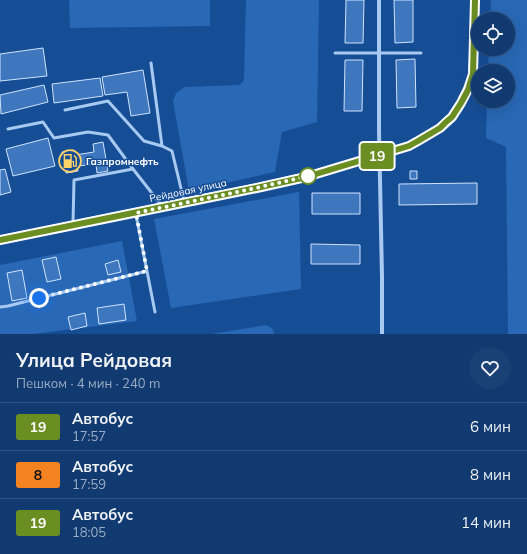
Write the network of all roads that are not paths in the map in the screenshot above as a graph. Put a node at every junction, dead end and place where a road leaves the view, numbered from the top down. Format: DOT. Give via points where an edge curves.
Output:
graph roads {
  1 [pos="380,0"];
  2 [pos="475,0"];
  3 [pos="335,52"];
  4 [pos="379,53"];
  5 [pos="421,53"];
  6 [pos="151,63"];
  7 [pos="65,110"];
  8 [pos="8,129"];
  9 [pos="162,146"];
  10 [pos="380,155"];
  11 [pos="133,169"];
  12 [pos="184,202"];
  13 [pos="163,207"];
  14 [pos="136,213"];
  15 [pos="73,225"];
  16 [pos="0,240"];
  17 [pos="147,271"];
  18 [pos="0,307"];
  19 [pos="155,312"];
  20 [pos="382,334"];
  1 -- 4 [label="street"];
  2 -- 10 [label="main road, Рейдовая улица" via="473,74 461,103 452,117 440,128 409,146"];
  3 -- 4 [label="lane"];
  4 -- 5 [label="lane"];
  4 -- 10 [label="street"];
  6 -- 9 [label="lane"];
  7 -- 9 [label="lane" via="108,101 144,140"];
  8 -- 11 [label="lane" via="43,122 54,138 88,132 108,134"];
  9 -- 12 [label="lane" via="172,151"];
  10 -- 12 [label="main road, Рейдовая улица" via="306,177"];
  10 -- 20 [label="street"];
  11 -- 13 [label="lane"];
  11 -- 15 [label="lane" via="74,180"];
  12 -- 13 [label="main road, Рейдовая улица"];
  13 -- 14 [label="main road, Рейдовая улица"];
  14 -- 15 [label="main road, Рейдовая улица"];
  14 -- 17 [label="lane"];
  15 -- 16 [label="main road, Рейдовая улица"];
  17 -- 18 [label="lane"];
  17 -- 19 [label="lane"];
}
